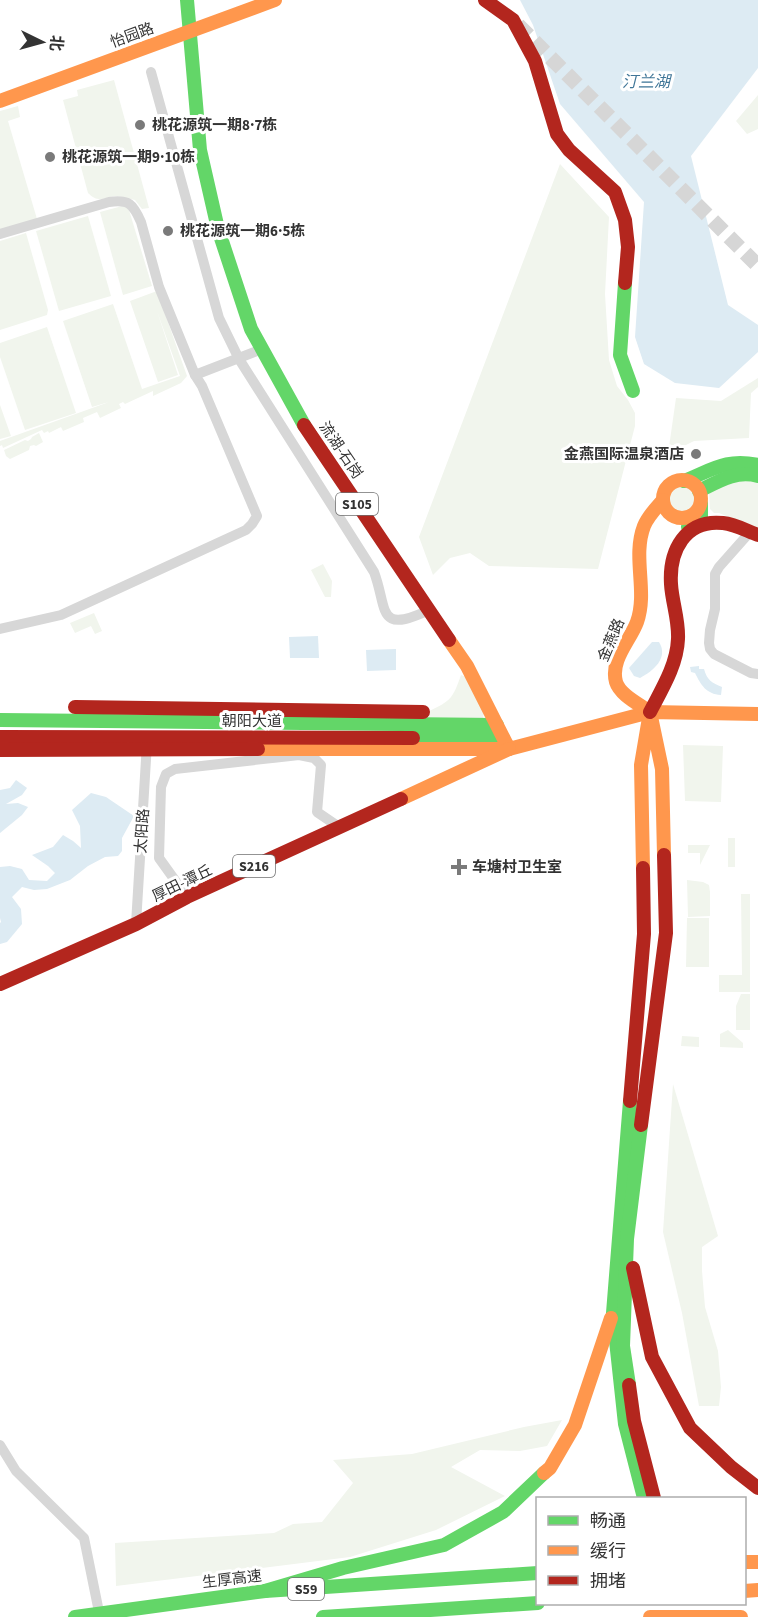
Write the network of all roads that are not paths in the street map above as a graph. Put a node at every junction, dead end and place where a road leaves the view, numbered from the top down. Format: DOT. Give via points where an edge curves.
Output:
graph roads {
  1 [pos="187,0"];
  2 [pos="274,0"];
  3 [pos="485,0"];
  4 [pos="190,31"];
  5 [pos="151,72"];
  6 [pos="0,101"];
  7 [pos="0,234"];
  8 [pos="262,349"];
  9 [pos="238,359"];
  10 [pos="195,375"];
  11 [pos="633,391"];
  12 [pos="758,465"];
  13 [pos="758,476"];
  14 [pos="684,481"];
  15 [pos="701,501"];
  16 [pos="664,504"];
  17 [pos="727,524"];
  18 [pos="754,534"];
  19 [pos="429,610"];
  20 [pos="0,630"];
  21 [pos="758,674"];
  22 [pos="75,707"];
  23 [pos="423,712"];
  24 [pos="650,712"];
  25 [pos="758,714"];
  26 [pos="0,720"];
  27 [pos="0,737"];
  28 [pos="503,737"];
  29 [pos="147,744"];
  30 [pos="242,749"];
  31 [pos="0,750"];
  32 [pos="339,827"];
  33 [pos="187,897"];
  34 [pos="136,924"];
  35 [pos="0,984"];
  36 [pos="627,1239"];
  37 [pos="613,1313"];
  38 [pos="0,1444"];
  39 [pos="758,1488"];
  40 [pos="644,1497"];
  41 [pos="654,1497"];
  42 [pos="536,1573"];
  43 [pos="265,1591"];
  44 [pos="536,1603"];
  45 [pos="75,1617"];
  46 [pos="100,1617"];
  47 [pos="323,1617"];
  48 [pos="650,1617"];
  49 [pos="741,1617"];
  1 -- 4 [label="main road, 流湖-石岗 / S105"];
  2 -- 4 [label="main road, 怡园路"];
  3 -- 11 [label="main road" via="513,20 535,61 557,134 615,192 626,220 620,355"];
  4 -- 6 [label="main road, 怡园路"];
  4 -- 8 [label="main road, 流湖-石岗 / S105" via="200,150 219,229 251,329"];
  5 -- 9 [label="street" via="219,318"];
  7 -- 10 [label="street" via="109,202 120,200 130,204 141,222 159,287"];
  8 -- 9 [label="street"];
  8 -- 19 [label="main road, 流湖-石岗 / S105" via="306,428"];
  9 -- 10 [label="street"];
  9 -- 19 [label="street" via="374,572 387,614 399,621"];
  10 -- 20 [label="street" via="253,504 257,516 252,524 61,615"];
  12 -- 14 [label="main road, 金燕路" via="733,461"];
  13 -- 15 [label="main road" via="731,476"];
  14 -- 15 [label="main road" via="695,486"];
  14 -- 16 [label="main road, 金燕路" via="672,484 664,494"];
  15 -- 16 [label="main road" via="695,514 684,518 672,515"];
  15 -- 17 [label="main road" via="708,517"];
  15 -- 24 [label="main road" via="701,517 670,545 666,573 674,634 671,659"];
  16 -- 24 [label="main road, 金燕路" via="650,526 645,553 647,604 620,671 624,686"];
  17 -- 18 [label="main road"];
  17 -- 24 [label="main road" via="705,524 686,532 679,542 670,580 678,638 676,655"];
  18 -- 21 [label="street" via="715,574 715,609 709,643 714,654"];
  19 -- 28 [label="main road, 流湖-石岗 / S105" via="467,666"];
  22 -- 23 [label="main road"];
  24 -- 25 [label="main road"];
  24 -- 28 [label="main road"];
  24 -- 36 [label="main road" via="662,769 666,933"];
  24 -- 37 [label="main road" via="641,765 644,934"];
  26 -- 28 [label="main road, 朝阳大道"];
  27 -- 29 [label="main road, 朝阳大道"];
  28 -- 30 [label="main road, 朝阳大道"];
  28 -- 32 [label="main road, 厚田-潭丘 / S216"];
  29 -- 30 [label="main road, 朝阳大道"];
  29 -- 31 [label="main road"];
  29 -- 34 [label="street, 太阳路"];
  30 -- 32 [label="street" via="314,758 321,765 317,812"];
  30 -- 33 [label="street" via="176,769 166,774 161,787 159,858"];
  32 -- 33 [label="main road, 厚田-潭丘 / S216"];
  33 -- 34 [label="main road, 厚田-潭丘 / S216"];
  34 -- 35 [label="main road, 厚田-潭丘 / S216"];
  36 -- 39 [label="main road" via="652,1357 690,1428"];
  36 -- 41 [label="main road" via="623,1346 634,1421"];
  37 -- 40 [label="main road" via="625,1424"];
  37 -- 43 [label="main road" via="575,1425 550,1468 504,1512 444,1545"];
  38 -- 46 [label="street" via="16,1471 84,1538"];
  42 -- 43 [label="main road, 生厚高速 / S59"];
  43 -- 45 [label="main road, 生厚高速 / S59"];
  44 -- 47 [label="main road, S59"];
  48 -- 49 [label="main road"];
}
